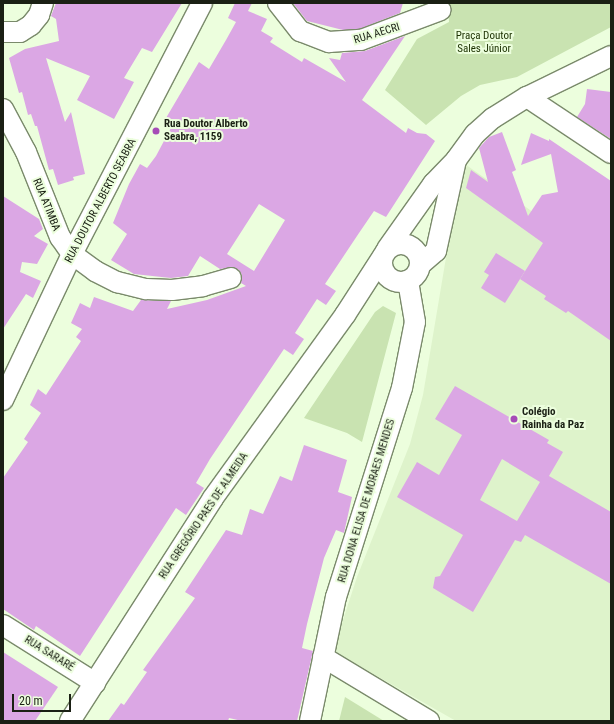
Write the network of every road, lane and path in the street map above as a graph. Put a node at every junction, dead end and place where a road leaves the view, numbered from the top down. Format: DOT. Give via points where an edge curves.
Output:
graph roads {
  1 [pos="43,3"];
  2 [pos="202,3"];
  3 [pos="278,3"];
  4 [pos="441,10"];
  5 [pos="3,32"];
  6 [pos="611,56"];
  7 [pos="527,97"];
  8 [pos="3,109"];
  9 [pos="611,153"];
  10 [pos="456,160"];
  11 [pos="385,252"];
  12 [pos="72,254"];
  13 [pos="420,264"];
  14 [pos="231,278"];
  15 [pos="389,278"];
  16 [pos="408,281"];
  17 [pos="345,315"];
  18 [pos="3,400"];
  19 [pos="3,625"];
  20 [pos="324,657"];
  21 [pos="95,683"];
  22 [pos="70,721"];
  23 [pos="310,721"];
  24 [pos="429,721"];
  1 -- 5 [label="street" via="40,15 31,25 20,32"];
  2 -- 12 [label="street, RUA DOUTOR ALBERTO SEABRA"];
  3 -- 4 [label="street, RUA AECRI" via="300,31 329,42 361,40"];
  6 -- 7 [label="street, RUA GREGÓRIO PAES DE ALMEIDA"];
  7 -- 9 [label="street"];
  7 -- 10 [label="street, RUA GREGÓRIO PAES DE ALMEIDA" via="493,118 475,134"];
  8 -- 12 [label="street, RUA ATIMBA" via="26,152 60,237"];
  10 -- 11 [label="street, RUA GREGÓRIO PAES DE ALMEIDA" via="433,184"];
  10 -- 13 [label="street, RUA GREGÓRIO PAES DE ALMEIDA" via="436,251"];
  11 -- 13 [label="street" via="401,244 409,246 415,250"];
  11 -- 15 [label="street" via="382,268"];
  11 -- 17 [label="street, RUA GREGÓRIO PAES DE ALMEIDA"];
  12 -- 14 [label="street, RUA ATIMBA" via="95,271 117,282 146,289 172,290 203,286"];
  12 -- 18 [label="street, RUA DOUTOR ALBERTO SEABRA"];
  13 -- 16 [label="street" via="419,271"];
  15 -- 16 [label="street" via="394,282"];
  15 -- 17 [label="street, RUA GREGÓRIO PAES DE ALMEIDA"];
  16 -- 20 [label="street, RUA DONA ELISA DE MORAES MENDES" via="414,322 402,388 336,597"];
  17 -- 21 [label="street, RUA GREGÓRIO PAES DE ALMEIDA" via="213,498"];
  19 -- 21 [label="street, RUA SARARÉ"];
  20 -- 23 [label="street, RUA DONA ELISA DE MORAES MENDES"];
  20 -- 24 [label="street"];
  21 -- 22 [label="street, RUA GREGÓRIO PAES DE ALMEIDA"];
}
